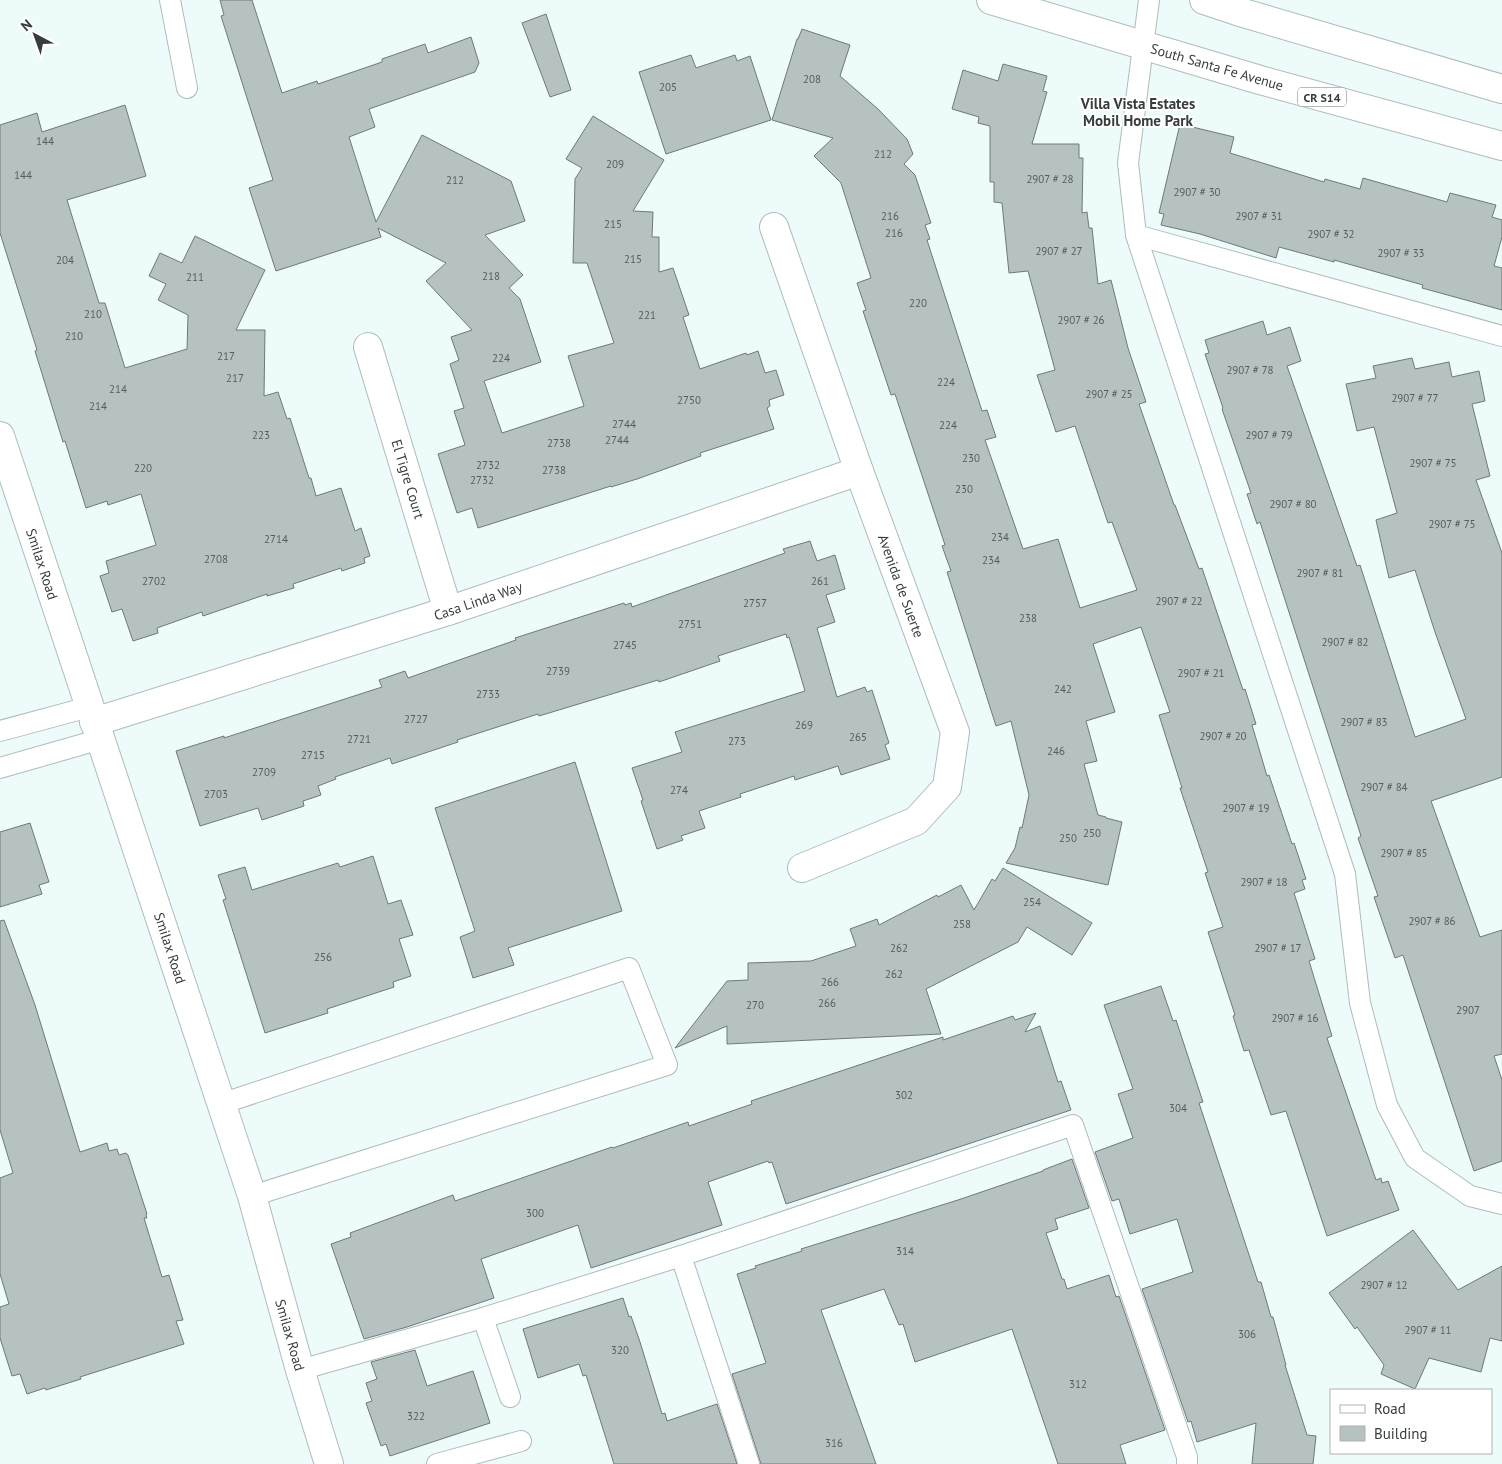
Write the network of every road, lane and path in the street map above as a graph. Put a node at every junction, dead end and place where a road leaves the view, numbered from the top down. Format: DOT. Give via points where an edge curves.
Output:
graph roads {
  1 [pos="170,0"];
  2 [pos="991,0"];
  3 [pos="1149,0"];
  4 [pos="1204,0"];
  5 [pos="1144,45"];
  6 [pos="187,88"];
  7 [pos="1502,89"];
  8 [pos="1502,146"];
  9 [pos="774,227"];
  10 [pos="1136,235"];
  11 [pos="1502,336"];
  12 [pos="368,347"];
  13 [pos="0,436"];
  14 [pos="859,471"];
  15 [pos="448,611"];
  16 [pos="95,723"];
  17 [pos="0,731"];
  18 [pos="0,768"];
  19 [pos="802,868"];
  20 [pos="221,1104"];
  21 [pos="252,1196"];
  22 [pos="1502,1204"];
  23 [pos="681,1256"];
  24 [pos="483,1318"];
  25 [pos="300,1370"];
  26 [pos="510,1397"];
  27 [pos="521,1441"];
  28 [pos="329,1464"];
  29 [pos="437,1464"];
  30 [pos="749,1464"];
  31 [pos="1187,1464"];
  1 -- 6 [label="lane"];
  2 -- 5 [label="street, South Santa Fe Avenue / CR S14"];
  3 -- 5 [label="lane"];
  4 -- 7 [label="street"];
  5 -- 8 [label="street, South Santa Fe Avenue / CR S14"];
  5 -- 10 [label="lane" via="1128,163"];
  9 -- 14 [label="street, Avenida de Suerte"];
  10 -- 11 [label="lane"];
  10 -- 22 [label="lane" via="1345,874 1360,1004 1387,1104 1414,1158 1470,1196"];
  12 -- 15 [label="street, El Tigre Court"];
  13 -- 16 [label="street, Smilax Road"];
  14 -- 15 [label="street, Casa Linda Way"];
  14 -- 19 [label="street, Avenida de Suerte" via="955,732 947,786 916,821"];
  15 -- 16 [label="street, Casa Linda Way"];
  16 -- 17 [label="lane"];
  16 -- 18 [label="lane"];
  16 -- 20 [label="street, Smilax Road"];
  20 -- 21 [label="street, Smilax Road"];
  20 -- 21 [label="lane" via="629,968 667,1064"];
  21 -- 25 [label="street, Smilax Road"];
  23 -- 24 [label="lane"];
  23 -- 30 [label="lane"];
  23 -- 31 [label="lane" via="1073,1125 1188,1457"];
  24 -- 25 [label="lane"];
  24 -- 26 [label="lane"];
  25 -- 28 [label="street, Smilax Road"];
  27 -- 29 [label="lane"];
}
